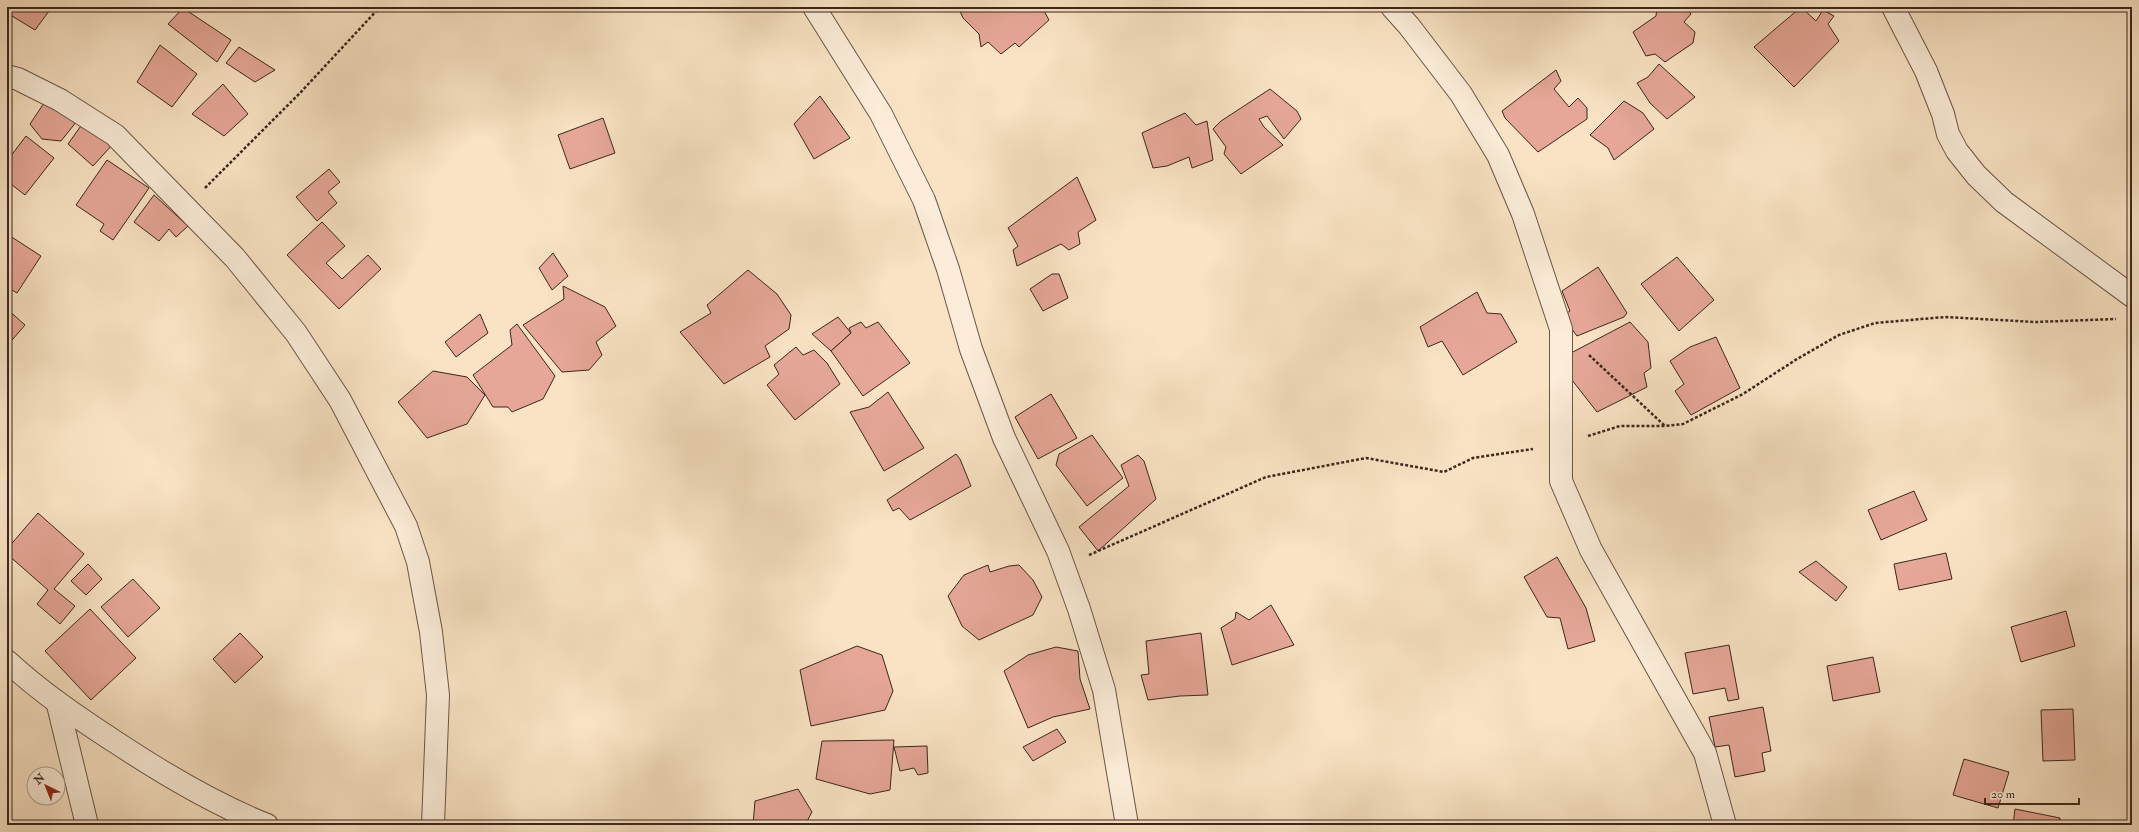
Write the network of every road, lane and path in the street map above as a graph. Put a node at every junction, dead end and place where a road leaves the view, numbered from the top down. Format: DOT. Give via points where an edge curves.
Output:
graph roads {
  1 [pos="380,7"];
  2 [pos="814,7"];
  3 [pos="1392,7"];
  4 [pos="1893,7"];
  5 [pos="7,76"];
  6 [pos="186,207"];
  7 [pos="2132,296"];
  8 [pos="2119,319"];
  9 [pos="1561,329"];
  10 [pos="1665,426"];
  11 [pos="1561,444"];
  12 [pos="1063,566"];
  13 [pos="7,661"];
  14 [pos="58,705"];
  15 [pos="87,825"];
  16 [pos="267,825"];
  17 [pos="434,825"];
  18 [pos="1126,825"];
  19 [pos="1725,825"];
  1 -- 6 [label="path" via="300,93"];
  2 -- 12 [label="street" via="881,114 924,200 948,269 971,349 1004,438"];
  3 -- 9 [label="street" via="1462,94 1498,155 1523,214"];
  4 -- 7 [label="street" via="1926,71 1948,134 1957,151 1976,175 2004,202"];
  5 -- 6 [label="street" via="60,100 115,135"];
  6 -- 17 [label="street" via="235,258 296,333 340,400 406,526 418,562 431,632 438,695"];
  8 -- 10 [label="path" via="2035,322 1945,317 1876,323 1839,335 1743,394 1684,424"];
  9 -- 10 [label="path"];
  9 -- 11 [label="street"];
  10 -- 11 [label="path" via="1620,426"];
  11 -- 12 [label="path" via="1473,458 1444,472 1366,458 1266,476"];
  11 -- 19 [label="street" via="1561,482 1591,550 1705,753"];
  12 -- 18 [label="street" via="1104,690"];
  13 -- 14 [label="street"];
  14 -- 15 [label="street"];
  14 -- 16 [label="street" via="150,765 236,813"];
}
